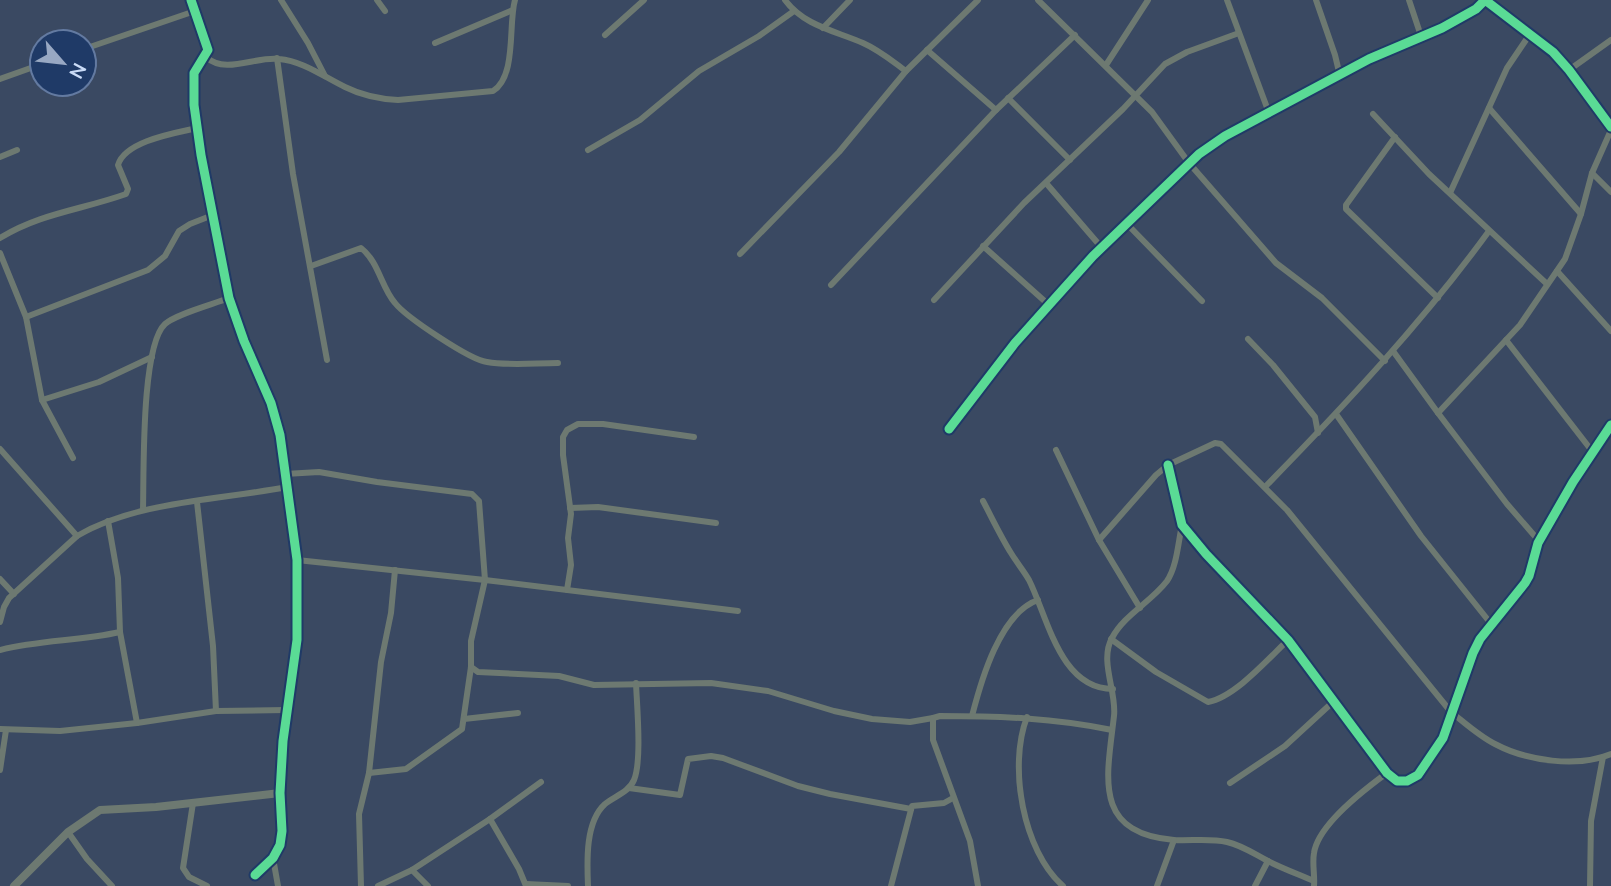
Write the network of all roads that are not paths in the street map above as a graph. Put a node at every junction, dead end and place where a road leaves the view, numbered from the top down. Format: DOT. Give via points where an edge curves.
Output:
graph roads {
  1 [pos="191,0"];
  2 [pos="281,0"];
  3 [pos="377,0"];
  4 [pos="515,0"];
  5 [pos="644,0"];
  6 [pos="785,0"];
  7 [pos="850,0"];
  8 [pos="978,0"];
  9 [pos="1148,0"];
  10 [pos="1227,0"];
  11 [pos="1316,0"];
  12 [pos="1409,0"];
  13 [pos="1040,1"];
  14 [pos="513,10"];
  15 [pos="195,11"];
  16 [pos="385,11"];
  17 [pos="794,11"];
  18 [pos="823,28"];
  19 [pos="1239,33"];
  20 [pos="1530,34"];
  21 [pos="605,35"];
  22 [pos="1074,35"];
  23 [pos="1421,36"];
  24 [pos="1611,40"];
  25 [pos="435,43"];
  26 [pos="98,44"];
  27 [pos="928,50"];
  28 [pos="206,57"];
  29 [pos="277,58"];
  30 [pos="1106,65"];
  31 [pos="28,69"];
  32 [pos="1569,70"];
  33 [pos="906,71"];
  34 [pos="325,76"];
  35 [pos="1340,76"];
  36 [pos="0,79"];
  37 [pos="1135,94"];
  38 [pos="1007,98"];
  39 [pos="1489,108"];
  40 [pos="996,110"];
  41 [pos="1269,113"];
  42 [pos="1373,114"];
  43 [pos="197,128"];
  44 [pos="1611,129"];
  45 [pos="1395,136"];
  46 [pos="17,150"];
  47 [pos="588,150"];
  48 [pos="0,157"];
  49 [pos="1070,160"];
  50 [pos="1189,163"];
  51 [pos="1592,173"];
  52 [pos="1046,183"];
  53 [pos="1611,192"];
  54 [pos="1450,193"];
  55 [pos="1581,214"];
  56 [pos="213,215"];
  57 [pos="1128,225"];
  58 [pos="1489,230"];
  59 [pos="0,237"];
  60 [pos="983,246"];
  61 [pos="1102,248"];
  62 [pos="0,253"];
  63 [pos="740,254"];
  64 [pos="311,266"];
  65 [pos="1557,271"];
  66 [pos="1547,284"];
  67 [pos="831,285"];
  68 [pos="1437,298"];
  69 [pos="229,299"];
  70 [pos="934,300"];
  71 [pos="1202,301"];
  72 [pos="1048,304"];
  73 [pos="26,317"];
  74 [pos="1611,331"];
  75 [pos="1248,339"];
  76 [pos="1506,340"];
  77 [pos="1393,351"];
  78 [pos="152,357"];
  79 [pos="327,360"];
  80 [pos="1385,361"];
  81 [pos="558,363"];
  82 [pos="42,400"];
  83 [pos="1438,413"];
  84 [pos="1336,414"];
  85 [pos="1315,417"];
  86 [pos="1328,422"];
  87 [pos="1611,425"];
  88 [pos="949,429"];
  89 [pos="1318,433"];
  90 [pos="694,437"];
  91 [pos="0,449"];
  92 [pos="1056,450"];
  93 [pos="1592,452"];
  94 [pos="73,458"];
  95 [pos="1168,465"];
  96 [pos="285,474"];
  97 [pos="287,487"];
  98 [pos="1265,487"];
  99 [pos="983,501"];
  100 [pos="197,502"];
  101 [pos="570,508"];
  102 [pos="143,509"];
  103 [pos="108,521"];
  104 [pos="716,523"];
  105 [pos="1182,525"];
  106 [pos="77,536"];
  107 [pos="1099,540"];
  108 [pos="1539,541"];
  109 [pos="296,560"];
  110 [pos="395,570"];
  111 [pos="0,579"];
  112 [pos="485,580"];
  113 [pos="567,590"];
  114 [pos="14,594"];
  115 [pos="1038,600"];
  116 [pos="1140,608"];
  117 [pos="738,611"];
  118 [pos="0,622"];
  119 [pos="1492,625"];
  120 [pos="120,632"];
  121 [pos="1111,639"];
  122 [pos="1288,640"];
  123 [pos="0,650"];
  124 [pos="471,667"];
  125 [pos="636,684"];
  126 [pos="1113,689"];
  127 [pos="1334,701"];
  128 [pos="286,710"];
  129 [pos="216,711"];
  130 [pos="1451,712"];
  131 [pos="518,713"];
  132 [pos="972,716"];
  133 [pos="1027,718"];
  134 [pos="464,719"];
  135 [pos="933,719"];
  136 [pos="137,723"];
  137 [pos="3,730"];
  138 [pos="1112,730"];
  139 [pos="1611,754"];
  140 [pos="1603,757"];
  141 [pos="0,770"];
  142 [pos="369,773"];
  143 [pos="1387,773"];
  144 [pos="541,782"];
  145 [pos="1230,783"];
  146 [pos="629,788"];
  147 [pos="280,793"];
  148 [pos="953,798"];
  149 [pos="193,803"];
  150 [pos="911,809"];
  151 [pos="490,819"];
  152 [pos="68,832"];
  153 [pos="1174,840"];
  154 [pos="273,859"];
  155 [pos="1268,861"];
  156 [pos="412,870"];
  157 [pos="255,875"];
  158 [pos="1314,883"];
  159 [pos="526,885"];
  160 [pos="14,886"];
  161 [pos="112,886"];
  162 [pos="207,886"];
  163 [pos="278,886"];
  164 [pos="360,886"];
  165 [pos="378,886"];
  166 [pos="428,886"];
  167 [pos="568,886"];
  168 [pos="588,886"];
  169 [pos="891,886"];
  170 [pos="978,886"];
  171 [pos="1063,886"];
  172 [pos="1157,886"];
  173 [pos="1255,886"];
  174 [pos="1590,886"];
  1 -- 15 [label="street"];
  2 -- 34 [label="street"];
  3 -- 16 [label="street"];
  4 -- 14 [label="street"];
  5 -- 21 [label="street"];
  6 -- 17 [label="street"];
  7 -- 18 [label="street"];
  8 -- 27 [label="street"];
  9 -- 30 [label="street"];
  10 -- 19 [label="street"];
  11 -- 35 [label="street"];
  12 -- 23 [label="street"];
  13 -- 22 [label="street"];
  14 -- 25 [label="street"];
  14 -- 34 [label="street" via="510,55 501,84 493,91 383,99"];
  15 -- 26 [label="street"];
  15 -- 28 [label="street" via="207,43"];
  17 -- 18 [label="street"];
  17 -- 47 [label="street" via="699,71 640,120"];
  18 -- 33 [label="street" via="864,44"];
  19 -- 37 [label="street" via="1174,58"];
  19 -- 41 [label="street"];
  20 -- 23 [label="street" via="1485,0 1452,23"];
  20 -- 32 [label="street"];
  20 -- 39 [label="street" via="1507,68"];
  22 -- 30 [label="street"];
  22 -- 38 [label="street"];
  23 -- 35 [label="street"];
  24 -- 32 [label="street"];
  27 -- 33 [label="street"];
  27 -- 40 [label="street"];
  28 -- 29 [label="street" via="224,66"];
  28 -- 43 [label="street" via="194,74"];
  29 -- 34 [label="street"];
  29 -- 64 [label="street"];
  30 -- 37 [label="street"];
  31 -- 36 [label="street"];
  32 -- 44 [label="street"];
  33 -- 63 [label="street" via="839,152"];
  35 -- 41 [label="street"];
  37 -- 49 [label="street"];
  37 -- 50 [label="street"];
  38 -- 40 [label="street"];
  38 -- 49 [label="street"];
  39 -- 54 [label="street"];
  39 -- 55 [label="street"];
  40 -- 67 [label="street"];
  41 -- 50 [label="street" via="1213,143"];
  42 -- 45 [label="street"];
  43 -- 56 [label="street"];
  43 -- 59 [label="street" via="136,146 121,158 118,165 126,194 34,219"];
  44 -- 51 [label="street"];
  45 -- 54 [label="street"];
  45 -- 68 [label="street" via="1346,209"];
  46 -- 48 [label="street"];
  49 -- 52 [label="street"];
  50 -- 57 [label="street"];
  50 -- 80 [label="street" via="1276,263 1322,298"];
  51 -- 53 [label="street"];
  51 -- 55 [label="street"];
  52 -- 60 [label="street"];
  52 -- 61 [label="street"];
  54 -- 58 [label="street"];
  55 -- 65 [label="street"];
  56 -- 69 [label="street"];
  56 -- 73 [label="street" via="179,231 164,256 148,270"];
  57 -- 61 [label="street"];
  57 -- 71 [label="street"];
  58 -- 66 [label="street"];
  58 -- 68 [label="street"];
  60 -- 70 [label="street"];
  60 -- 72 [label="street"];
  61 -- 72 [label="street"];
  62 -- 73 [label="street"];
  64 -- 79 [label="street"];
  64 -- 81 [label="street" via="361,248 373,261 393,302 472,357 487,362"];
  65 -- 66 [label="street"];
  65 -- 74 [label="street"];
  66 -- 76 [label="street"];
  68 -- 77 [label="street"];
  69 -- 78 [label="street" via="168,321 160,330"];
  69 -- 96 [label="street" via="271,404"];
  72 -- 88 [label="street"];
  73 -- 82 [label="street"];
  75 -- 85 [label="street"];
  76 -- 83 [label="street"];
  76 -- 93 [label="street"];
  77 -- 80 [label="street"];
  77 -- 83 [label="street"];
  78 -- 82 [label="street" via="99,382"];
  78 -- 102 [label="street"];
  80 -- 84 [label="street"];
  82 -- 94 [label="street"];
  83 -- 108 [label="street"];
  84 -- 86 [label="street"];
  84 -- 119 [label="street" via="1421,536"];
  85 -- 86 [label="street"];
  85 -- 89 [label="street"];
  86 -- 89 [label="street"];
  87 -- 93 [label="street"];
  89 -- 98 [label="street"];
  90 -- 101 [label="street" via="604,424 571,427 564,434 562,455"];
  91 -- 106 [label="street"];
  92 -- 107 [label="street"];
  93 -- 108 [label="street"];
  95 -- 98 [label="street" via="1217,442"];
  95 -- 105 [label="street"];
  95 -- 107 [label="street"];
  96 -- 97 [label="street"];
  96 -- 112 [label="street" via="319,472 476,496"];
  97 -- 100 [label="street"];
  97 -- 109 [label="street"];
  98 -- 130 [label="street"];
  99 -- 115 [label="street"];
  100 -- 102 [label="street"];
  100 -- 129 [label="street" via="214,646"];
  101 -- 104 [label="street" via="598,507"];
  101 -- 113 [label="street"];
  102 -- 103 [label="street"];
  103 -- 106 [label="street"];
  103 -- 120 [label="street" via="118,578"];
  105 -- 116 [label="street" via="1171,574"];
  105 -- 122 [label="street"];
  106 -- 114 [label="street"];
  107 -- 116 [label="street"];
  108 -- 119 [label="street" via="1529,576"];
  109 -- 110 [label="street"];
  109 -- 128 [label="street" via="297,640"];
  110 -- 112 [label="street"];
  110 -- 142 [label="street"];
  111 -- 114 [label="street"];
  112 -- 113 [label="street"];
  112 -- 124 [label="street" via="471,642"];
  113 -- 117 [label="street"];
  114 -- 118 [label="street"];
  115 -- 126 [label="street" via="1051,634 1071,666 1090,685"];
  115 -- 132 [label="street" via="1025,605 1002,634"];
  116 -- 121 [label="street"];
  119 -- 130 [label="street" via="1473,653"];
  120 -- 123 [label="street"];
  120 -- 136 [label="street"];
  121 -- 122 [label="street" via="1208,702 1233,690"];
  121 -- 126 [label="street" via="1107,654"];
  122 -- 127 [label="street"];
  124 -- 125 [label="street" via="478,672 559,676 594,685"];
  124 -- 134 [label="street"];
  125 -- 135 [label="street" via="732,685 872,719"];
  125 -- 146 [label="street" via="636,772"];
  126 -- 138 [label="street"];
  127 -- 143 [label="street"];
  127 -- 145 [label="street" via="1285,746"];
  128 -- 129 [label="street"];
  128 -- 147 [label="street"];
  129 -- 136 [label="street"];
  130 -- 140 [label="street" via="1494,744 1522,755 1559,761"];
  130 -- 143 [label="street" via="1443,737 1418,775 1397,781"];
  131 -- 134 [label="street"];
  132 -- 133 [label="street"];
  132 -- 135 [label="street"];
  133 -- 138 [label="street"];
  133 -- 171 [label="street" via="1020,753 1021,794 1035,849"];
  134 -- 142 [label="street" via="457,734 406,769"];
  135 -- 148 [label="street" via="933,740"];
  136 -- 137 [label="street" via="61,731"];
  137 -- 141 [label="street"];
  138 -- 153 [label="street" via="1107,779 1115,810 1128,827"];
  139 -- 140 [label="street"];
  140 -- 174 [label="street" via="1591,821"];
  142 -- 164 [label="street" via="359,814"];
  143 -- 158 [label="street" via="1360,793 1320,837 1313,855"];
  144 -- 151 [label="street"];
  146 -- 150 [label="street" via="680,794 688,759 711,756 819,792"];
  146 -- 168 [label="street" via="605,804 596,817 588,852"];
  147 -- 149 [label="street"];
  147 -- 154 [label="street" via="282,831"];
  148 -- 150 [label="street" via="944,803 915,804"];
  148 -- 170 [label="street" via="973,853"];
  149 -- 152 [label="street" via="100,810"];
  149 -- 162 [label="street" via="183,868 189,877"];
  150 -- 169 [label="street"];
  151 -- 156 [label="street"];
  151 -- 159 [label="street"];
  152 -- 160 [label="street"];
  152 -- 161 [label="street"];
  153 -- 155 [label="street" via="1223,841"];
  153 -- 172 [label="street"];
  154 -- 157 [label="street"];
  154 -- 163 [label="street"];
  155 -- 158 [label="street"];
  155 -- 173 [label="street"];
  156 -- 165 [label="street"];
  156 -- 166 [label="street"];
  159 -- 167 [label="street"];
}
